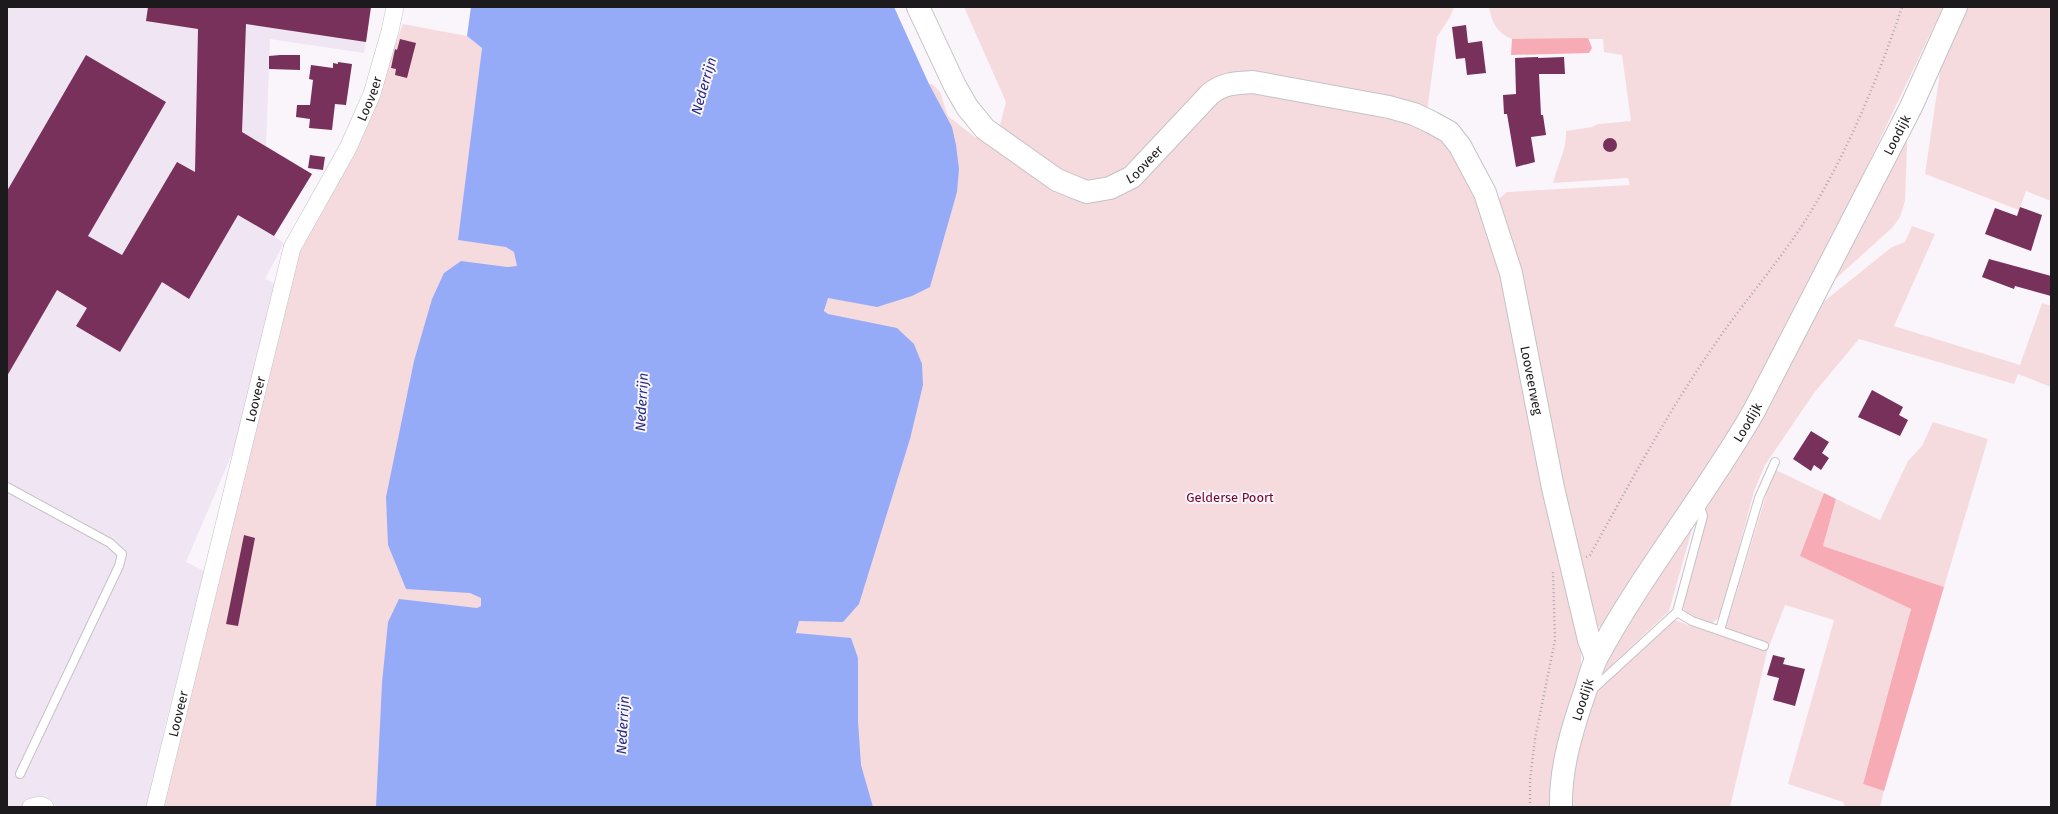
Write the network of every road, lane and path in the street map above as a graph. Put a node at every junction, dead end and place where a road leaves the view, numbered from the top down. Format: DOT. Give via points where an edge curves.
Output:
graph roads {
  1 [pos="395,7"];
  2 [pos="918,7"];
  3 [pos="1902,7"];
  4 [pos="1956,7"];
  5 [pos="1431,122"];
  6 [pos="1775,462"];
  7 [pos="7,487"];
  8 [pos="1699,500"];
  9 [pos="1562,566"];
  10 [pos="1676,612"];
  11 [pos="1720,630"];
  12 [pos="1764,646"];
  13 [pos="1596,658"];
  14 [pos="1582,699"];
  15 [pos="20,774"];
  16 [pos="31,807"];
  17 [pos="45,807"];
  18 [pos="155,807"];
  19 [pos="1530,807"];
  20 [pos="1562,807"];
  1 -- 18 [label="street, Looveer" via="372,94 348,148 292,248"];
  2 -- 5 [label="street, Looveer" via="955,86 967,107 985,129 1057,180 1087,192 1110,188 1132,177 1210,94 1218,87 1230,84 1253,82 1389,107"];
  3 -- 9 [label="path" via="1874,84 1848,142 1810,212 1676,404 1590,555"];
  4 -- 8 [label="street, Loodijk" via="1911,107 1754,411"];
  5 -- 9 [label="street, Looveerweg" via="1449,132 1460,146 1485,192 1511,273 1553,488"];
  6 -- 11 [label="lane" via="1759,498"];
  7 -- 15 [label="lane" via="110,543 122,554 119,566"];
  8 -- 10 [label="lane" via="1703,516"];
  8 -- 13 [label="street, Loodijk"];
  9 -- 13 [label="street, Looveerweg"];
  9 -- 19 [label="path" via="1555,640 1535,739"];
  10 -- 11 [label="lane" via="1692,621"];
  10 -- 14 [label="lane"];
  11 -- 12 [label="lane"];
  13 -- 14 [label="street, Loodijk"];
  14 -- 20 [label="street, Loodijk" via="1566,756 1561,792"];
  16 -- 17 [label="street"];
}
